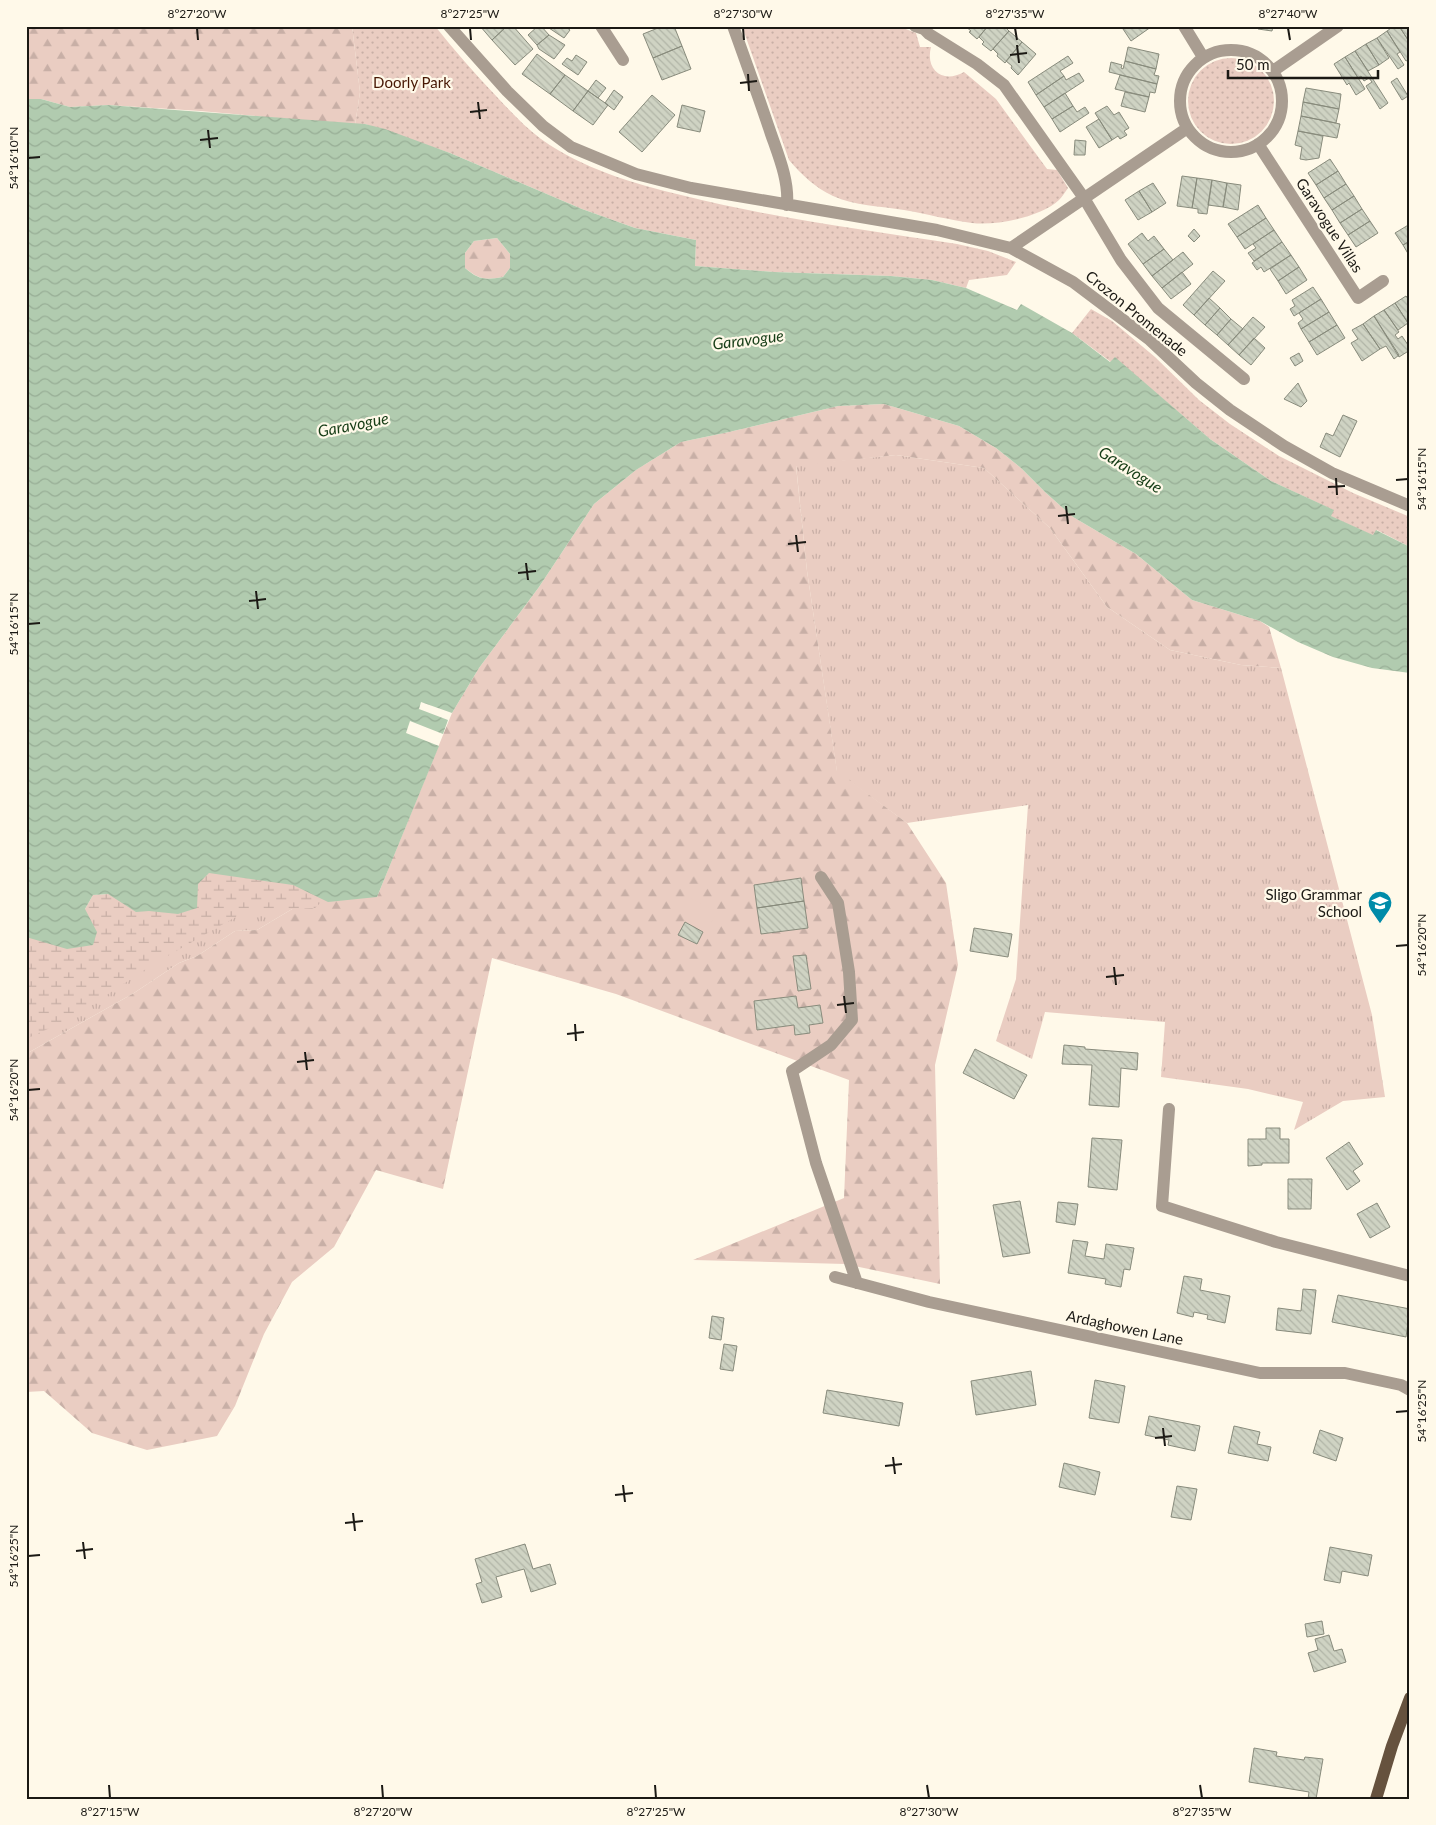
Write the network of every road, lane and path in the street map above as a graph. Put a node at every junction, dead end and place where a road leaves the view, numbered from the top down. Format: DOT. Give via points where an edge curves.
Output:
graph roads {
  1 [pos="449,26"];
  2 [pos="601,26"];
  3 [pos="732,26"];
  4 [pos="915,26"];
  5 [pos="1184,26"];
  6 [pos="1338,26"];
  7 [pos="932,33"];
  8 [pos="1203,57"];
  9 [pos="623,60"];
  10 [pos="1273,71"];
  11 [pos="1186,129"];
  12 [pos="1258,144"];
  13 [pos="1084,198"];
  14 [pos="787,205"];
  15 [pos="1011,248"];
  16 [pos="1383,280"];
  17 [pos="1244,379"];
  18 [pos="1410,506"];
  19 [pos="820,877"];
  20 [pos="1169,1109"];
  21 [pos="1410,1276"];
  22 [pos="835,1277"];
  23 [pos="857,1283"];
  24 [pos="1410,1390"];
  25 [pos="1410,1698"];
  26 [pos="1376,1799"];
  1 -- 14 [label="street" via="507,91 543,126 571,147 636,174 691,188"];
  2 -- 9 [label="street"];
  3 -- 14 [label="street" via="777,152 788,192"];
  4 -- 7 [label="street"];
  5 -- 8 [label="street"];
  6 -- 10 [label="street"];
  7 -- 13 [label="street" via="1004,85"];
  8 -- 10 [label="street" via="1224,50 1243,51 1259,58"];
  8 -- 11 [label="street" via="1187,73 1180,88 1179,108"];
  10 -- 12 [label="street" via="1281,87 1282,106 1276,126"];
  11 -- 12 [label="street" via="1201,144 1217,151 1237,153"];
  11 -- 13 [label="street"];
  12 -- 16 [label="street, Garavogue Villas" via="1358,298"];
  13 -- 15 [label="street"];
  13 -- 17 [label="street" via="1121,260 1158,308"];
  14 -- 15 [label="street, Crozon Promenade" via="937,230"];
  15 -- 18 [label="street, Crozon Promenade" via="1081,288 1150,340 1230,410 1284,446 1332,473"];
  19 -- 23 [label="street" via="838,903 849,972 852,1020 831,1045 792,1071 816,1163"];
  20 -- 21 [label="street" via="1162,1206 1276,1242"];
  22 -- 23 [label="street, Ardaghowen Lane"];
  23 -- 24 [label="street, Ardaghowen Lane" via="929,1302 1260,1373 1345,1373"];
  25 -- 26 [label="main road"];
}
